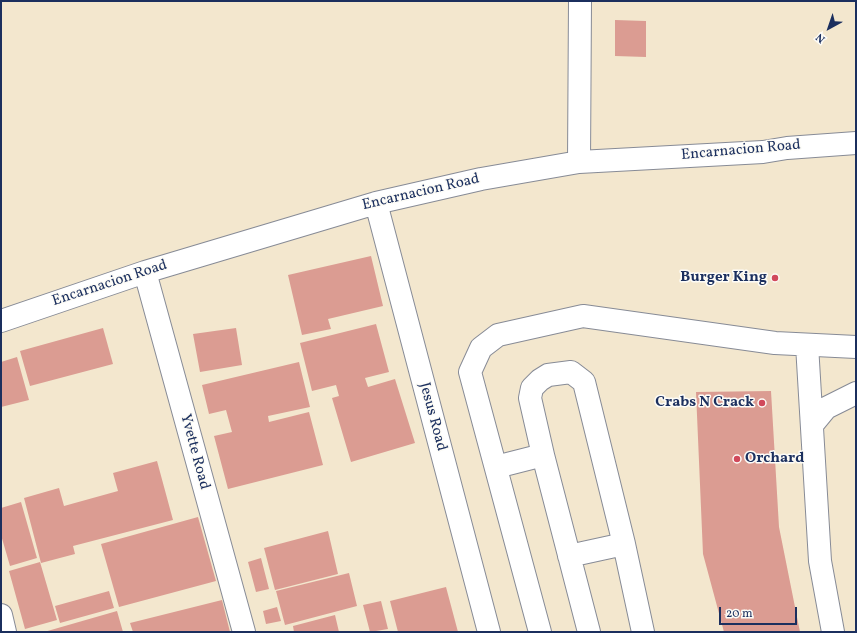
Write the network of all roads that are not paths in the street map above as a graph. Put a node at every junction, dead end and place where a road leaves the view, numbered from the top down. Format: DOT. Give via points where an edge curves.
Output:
graph roads {
  1 [pos="580,1"];
  2 [pos="856,143"];
  3 [pos="579,162"];
  4 [pos="376,203"];
  5 [pos="145,272"];
  6 [pos="1,321"];
  7 [pos="806,345"];
  8 [pos="856,347"];
  9 [pos="856,393"];
  10 [pos="812,425"];
  11 [pos="543,455"];
  12 [pos="496,467"];
  13 [pos="624,544"];
  14 [pos="569,556"];
  15 [pos="1,615"];
  16 [pos="5,632"];
  17 [pos="244,632"];
  18 [pos="489,632"];
  19 [pos="540,632"];
  20 [pos="589,632"];
  21 [pos="643,632"];
  22 [pos="833,632"];
  1 -- 3 [label="street"];
  2 -- 3 [label="street, Encarnacion Road" via="763,152"];
  3 -- 4 [label="street, Encarnacion Road" via="481,179"];
  4 -- 5 [label="street, Encarnacion Road"];
  4 -- 18 [label="street, Jesus Road"];
  5 -- 6 [label="street, Encarnacion Road"];
  5 -- 17 [label="street, Yvette Road"];
  7 -- 8 [label="street"];
  7 -- 10 [label="street"];
  7 -- 12 [label="street" via="775,343 583,316 498,335 481,348 470,372"];
  9 -- 10 [label="street" via="826,408"];
  10 -- 22 [label="street" via="820,561"];
  11 -- 12 [label="street"];
  11 -- 13 [label="street" via="530,398 532,388 548,375 571,372 584,382"];
  11 -- 14 [label="street"];
  12 -- 19 [label="street"];
  13 -- 14 [label="street"];
  13 -- 21 [label="street"];
  14 -- 20 [label="street"];
  15 -- 16 [label="street"];
}
